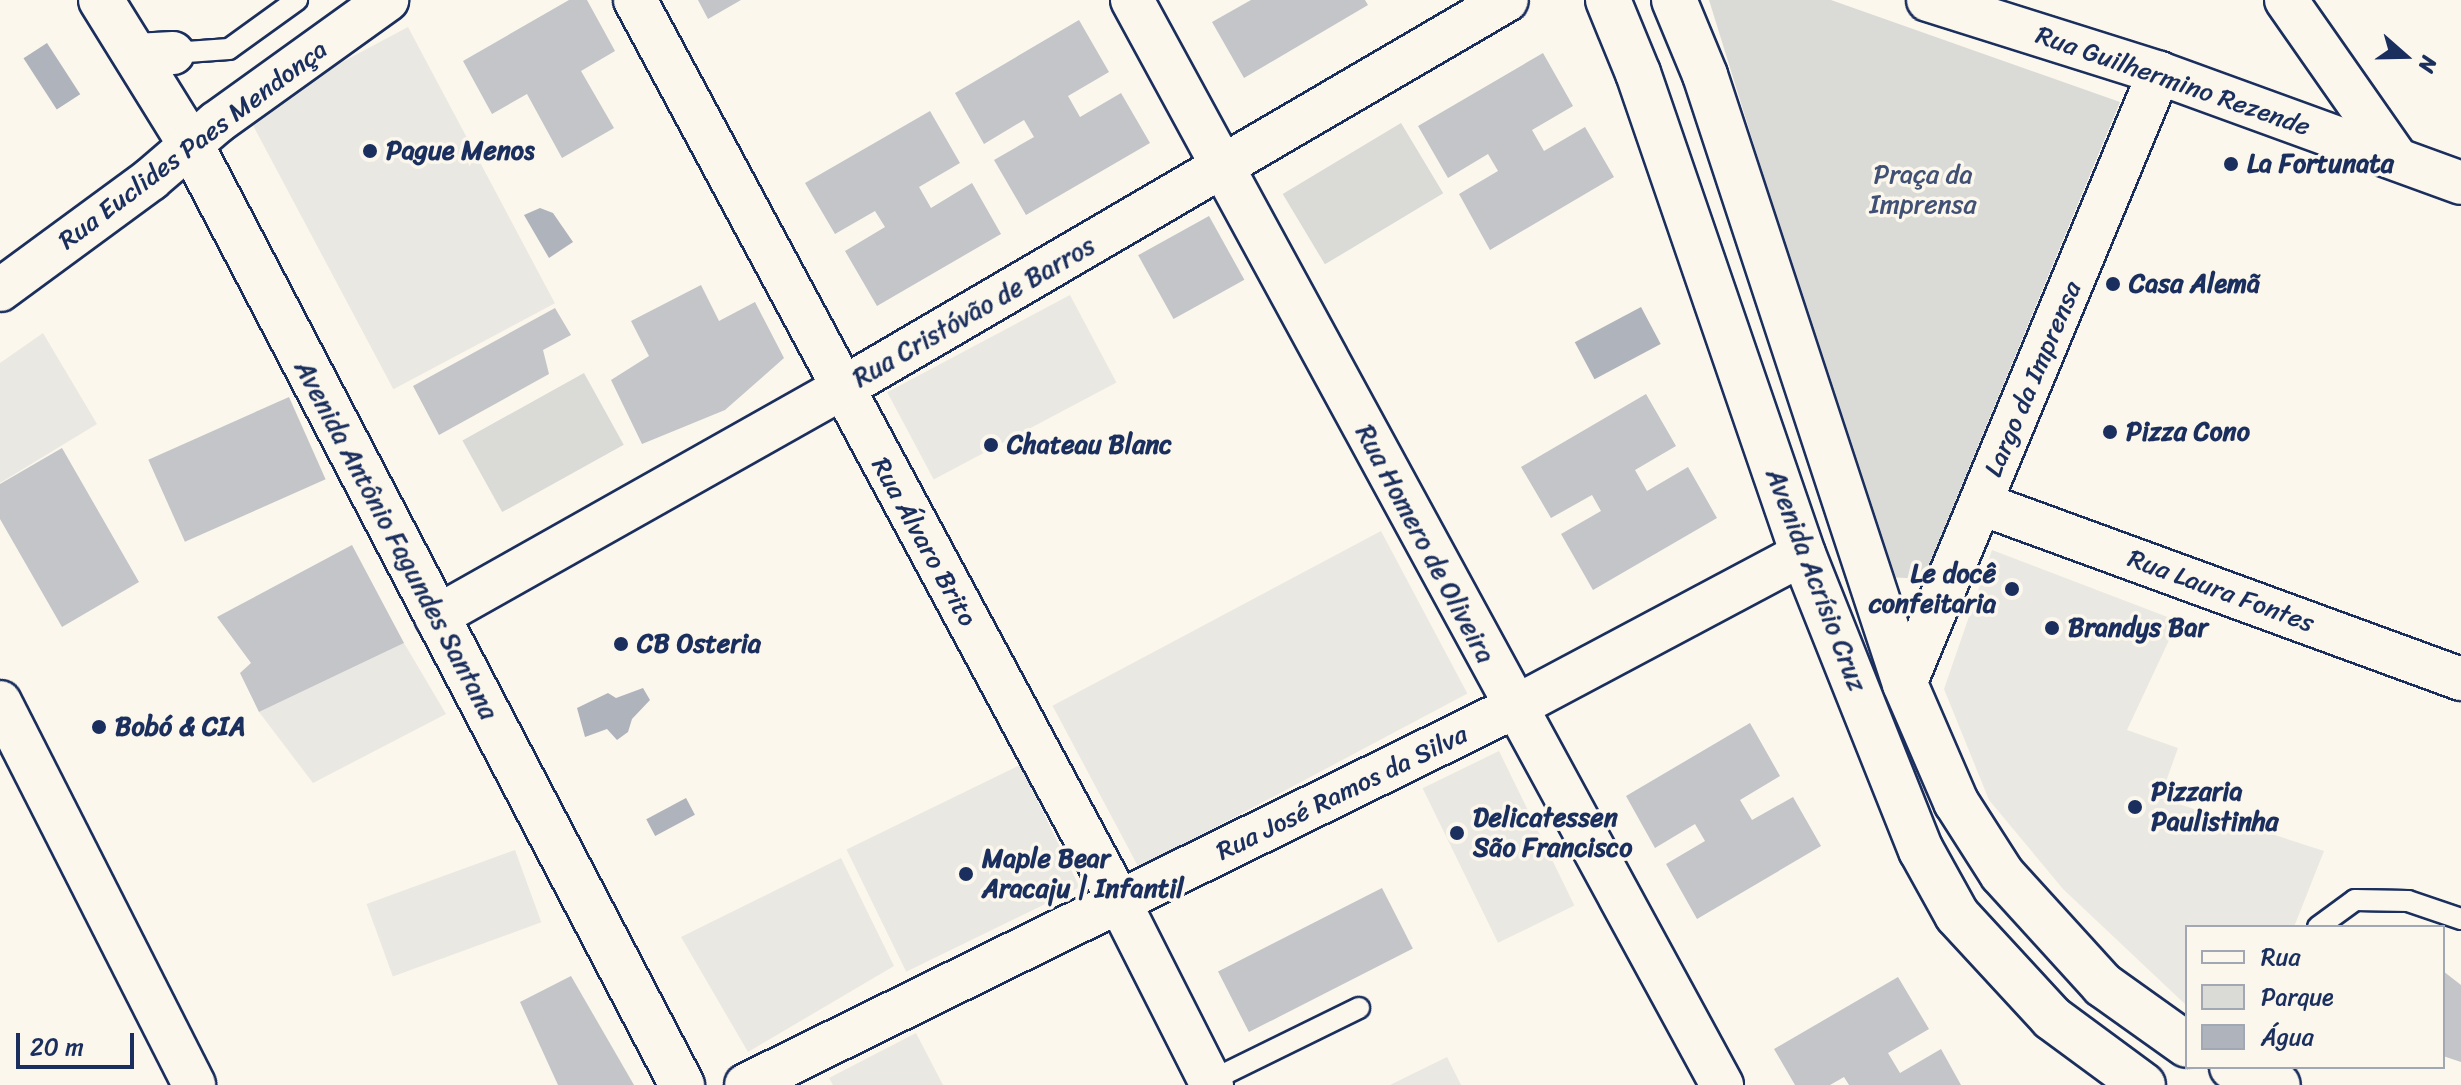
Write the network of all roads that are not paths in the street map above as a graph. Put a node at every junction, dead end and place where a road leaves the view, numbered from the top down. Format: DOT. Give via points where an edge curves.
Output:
graph roads {
  1 [pos="101,0"];
  2 [pos="297,0"];
  3 [pos="387,0"];
  4 [pos="635,0"];
  5 [pos="1132,0"];
  6 [pos="1507,0"];
  7 [pos="1608,0"];
  8 [pos="1674,0"];
  9 [pos="1928,0"];
  10 [pos="2286,0"];
  11 [pos="155,54"];
  12 [pos="2159,73"];
  13 [pos="191,145"];
  14 [pos="2397,159"];
  15 [pos="1223,166"];
  16 [pos="2461,183"];
  17 [pos="0,290"];
  18 [pos="841,389"];
  19 [pos="1982,504"];
  20 [pos="1803,554"];
  21 [pos="436,617"];
  22 [pos="2461,679"];
  23 [pos="1905,684"];
  24 [pos="0,702"];
  25 [pos="1513,708"];
  26 [pos="1120,903"];
  27 [pos="2461,919"];
  28 [pos="2321,925"];
  29 [pos="1359,1008"];
  30 [pos="2185,1044"];
  31 [pos="2237,1069"];
  32 [pos="1211,1083"];
  33 [pos="194,1085"];
  34 [pos="682,1085"];
  35 [pos="746,1085"];
  36 [pos="1722,1085"];
  37 [pos="2143,1085"];
  38 [pos="2278,1085"];
  1 -- 11 [label="street, Avenida Antônio Fagundes Santana"];
  2 -- 11 [label="lane" via="229,49"];
  3 -- 13 [label="street, Rua Euclides Paes Mendonça"];
  4 -- 18 [label="street, Rua Álvaro Brito"];
  5 -- 15 [label="street, Rua Homero de Oliveira"];
  6 -- 15 [label="street, Rua Cristóvão de Barros"];
  7 -- 20 [label="street, Avenida Acrísio Cruz" via="1638,73"];
  8 -- 23 [label="street, Avenida Acrísio Cruz" via="1705,75"];
  9 -- 12 [label="street, Rua Guilhermino Rezende"];
  10 -- 14 [label="street"];
  11 -- 13 [label="street, Avenida Antônio Fagundes Santana"];
  12 -- 14 [label="street, Rua Guilhermino Rezende"];
  12 -- 19 [label="street, Largo da Imprensa"];
  13 -- 17 [label="street, Rua Euclides Paes Mendonça"];
  13 -- 21 [label="street, Avenida Antônio Fagundes Santana"];
  14 -- 16 [label="street, Rua Guilhermino Rezende"];
  15 -- 18 [label="street, Rua Cristóvão de Barros"];
  15 -- 25 [label="street, Rua Homero de Oliveira"];
  18 -- 21 [label="street, Rua Cristóvão de Barros"];
  18 -- 26 [label="street, Rua Álvaro Brito"];
  19 -- 22 [label="street, Rua Laura Fontes"];
  19 -- 23 [label="street, Largo da Imprensa"];
  20 -- 25 [label="street, Rua José Ramos da Silva"];
  20 -- 37 [label="street, Avenida Acrísio Cruz" via="1921,850 1957,915 2052,1018"];
  21 -- 34 [label="street, Avenida Antônio Fagundes Santana"];
  23 -- 30 [label="street, Avenida Acrísio Cruz" via="1956,802 2002,874 2103,985"];
  24 -- 33 [label="street"];
  25 -- 26 [label="street, Rua José Ramos da Silva"];
  25 -- 36 [label="street, Rua Homero de Oliveira"];
  26 -- 32 [label="street, Rua Álvaro Brito"];
  26 -- 35 [label="street, Rua José Ramos da Silva"];
  27 -- 28 [label="lane" via="2408,901 2355,900"];
  29 -- 32 [label="lane"];
  31 -- 38 [label="street"];
}
